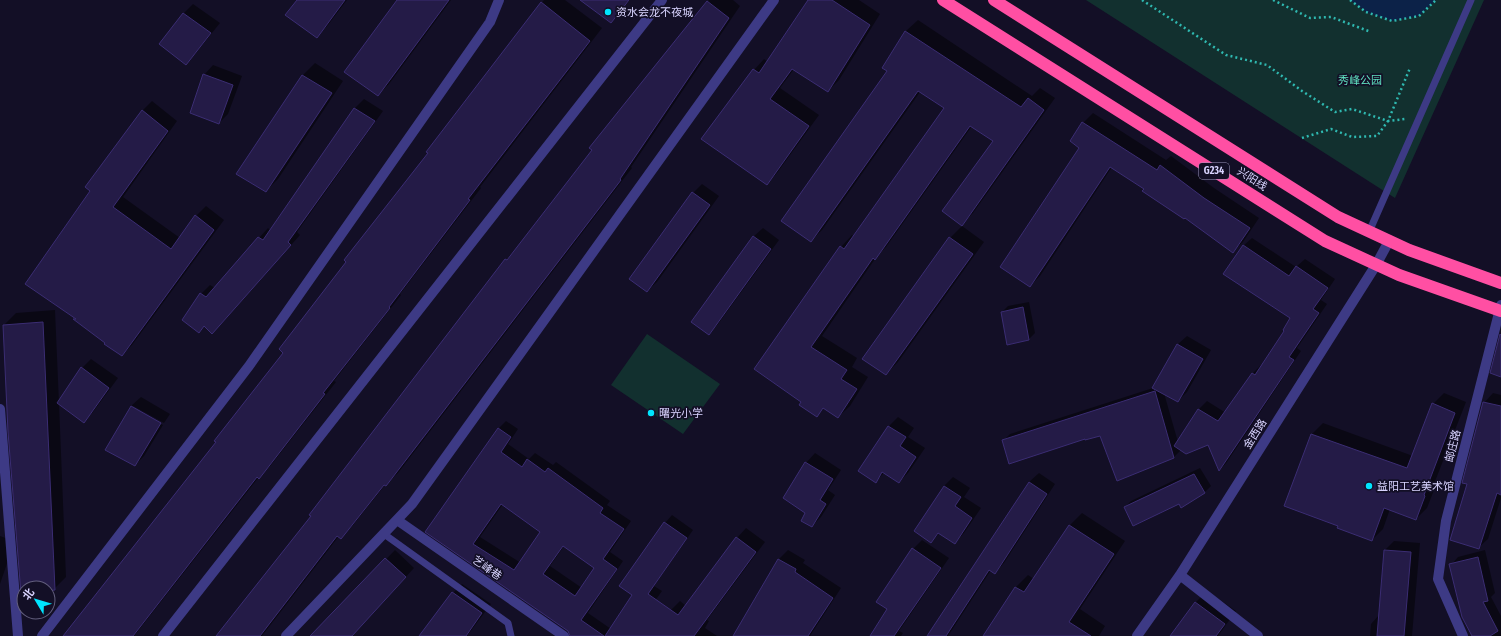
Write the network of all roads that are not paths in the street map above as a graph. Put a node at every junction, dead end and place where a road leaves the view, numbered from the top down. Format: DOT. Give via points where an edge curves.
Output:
graph roads {
  1 [pos="499,0"];
  2 [pos="662,0"];
  3 [pos="774,0"];
  4 [pos="943,0"];
  5 [pos="994,0"];
  6 [pos="1471,0"];
  7 [pos="1370,232"];
  8 [pos="1389,241"];
  9 [pos="1376,265"];
  10 [pos="1501,283"];
  11 [pos="1501,309"];
  12 [pos="0,409"];
  13 [pos="397,520"];
  14 [pos="384,534"];
  15 [pos="1180,575"];
  16 [pos="18,636"];
  17 [pos="42,636"];
  18 [pos="163,636"];
  19 [pos="286,636"];
  20 [pos="511,636"];
  21 [pos="564,636"];
  22 [pos="1137,636"];
  23 [pos="1258,636"];
  24 [pos="1463,636"];
  1 -- 17 [label="street" via="490,22 249,366"];
  2 -- 18 [label="street"];
  3 -- 13 [label="street" via="412,504"];
  4 -- 9 [label="highway, 兴阳线 / G234" via="1325,241"];
  5 -- 7 [label="highway, 兴阳线 / G234" via="1338,217"];
  6 -- 7 [label="lane"];
  7 -- 8 [label="highway, 兴阳线 / G234"];
  8 -- 9 [label="street, 金西路"];
  8 -- 10 [label="highway, 兴阳线 / G234"];
  9 -- 11 [label="highway, 兴阳线 / G234"];
  9 -- 15 [label="street, 金西路"];
  11 -- 24 [label="street, 邮庄路" via="1446,521 1438,579"];
  12 -- 16 [label="street"];
  13 -- 14 [label="street"];
  13 -- 21 [label="street, 艺峰巷"];
  14 -- 19 [label="street"];
  14 -- 20 [label="lane" via="508,623"];
  15 -- 22 [label="street, 金西路"];
  15 -- 23 [label="street"];
}
